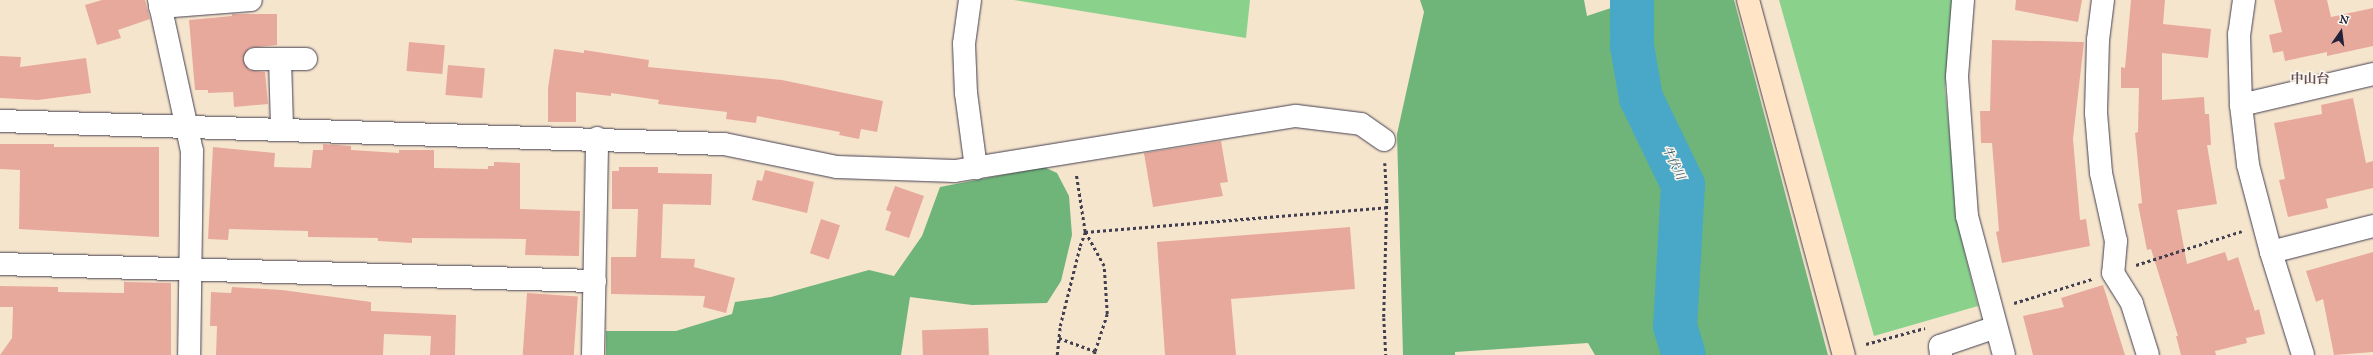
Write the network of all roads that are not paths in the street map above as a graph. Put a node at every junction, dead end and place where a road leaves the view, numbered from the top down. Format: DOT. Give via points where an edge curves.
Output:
graph roads {
  1 [pos="251,0"];
  2 [pos="970,0"];
  3 [pos="1748,0"];
  4 [pos="1963,0"];
  5 [pos="2103,0"];
  6 [pos="2244,0"];
  7 [pos="160,3"];
  8 [pos="306,58"];
  9 [pos="255,59"];
  10 [pos="280,59"];
  11 [pos="2373,74"];
  12 [pos="2241,105"];
  13 [pos="0,121"];
  14 [pos="187,126"];
  15 [pos="282,128"];
  16 [pos="597,138"];
  17 [pos="1384,140"];
  18 [pos="976,168"];
  19 [pos="2373,226"];
  20 [pos="2271,252"];
  21 [pos="0,264"];
  22 [pos="190,268"];
  23 [pos="595,281"];
  24 [pos="1996,327"];
  25 [pos="189,355"];
  26 [pos="593,355"];
  27 [pos="1844,355"];
  28 [pos="1941,355"];
  29 [pos="2004,355"];
  30 [pos="2148,355"];
  31 [pos="2303,355"];
  1 -- 7 [label="street"];
  2 -- 18 [label="street" via="964,44 966,93"];
  3 -- 27 [label="street"];
  4 -- 24 [label="street" via="1957,77 1967,216"];
  5 -- 30 [label="street" via="2098,40 2096,114 2101,173 2116,241 2113,273 2132,304"];
  6 -- 12 [label="street" via="2239,34"];
  7 -- 14 [label="street"];
  8 -- 10 [label="street"];
  9 -- 10 [label="street"];
  10 -- 15 [label="street"];
  11 -- 12 [label="street"];
  12 -- 20 [label="street" via="2248,165"];
  13 -- 14 [label="street"];
  14 -- 15 [label="street"];
  14 -- 22 [label="street" via="192,151"];
  15 -- 16 [label="street"];
  16 -- 18 [label="street" via="724,144 836,167 955,172"];
  16 -- 23 [label="street"];
  17 -- 18 [label="street" via="1361,124 1296,116"];
  19 -- 20 [label="street"];
  20 -- 31 [label="street"];
  21 -- 22 [label="street"];
  22 -- 23 [label="street"];
  22 -- 25 [label="street"];
  23 -- 26 [label="street"];
  24 -- 28 [label="street" via="1940,346"];
  24 -- 29 [label="street"];
}
